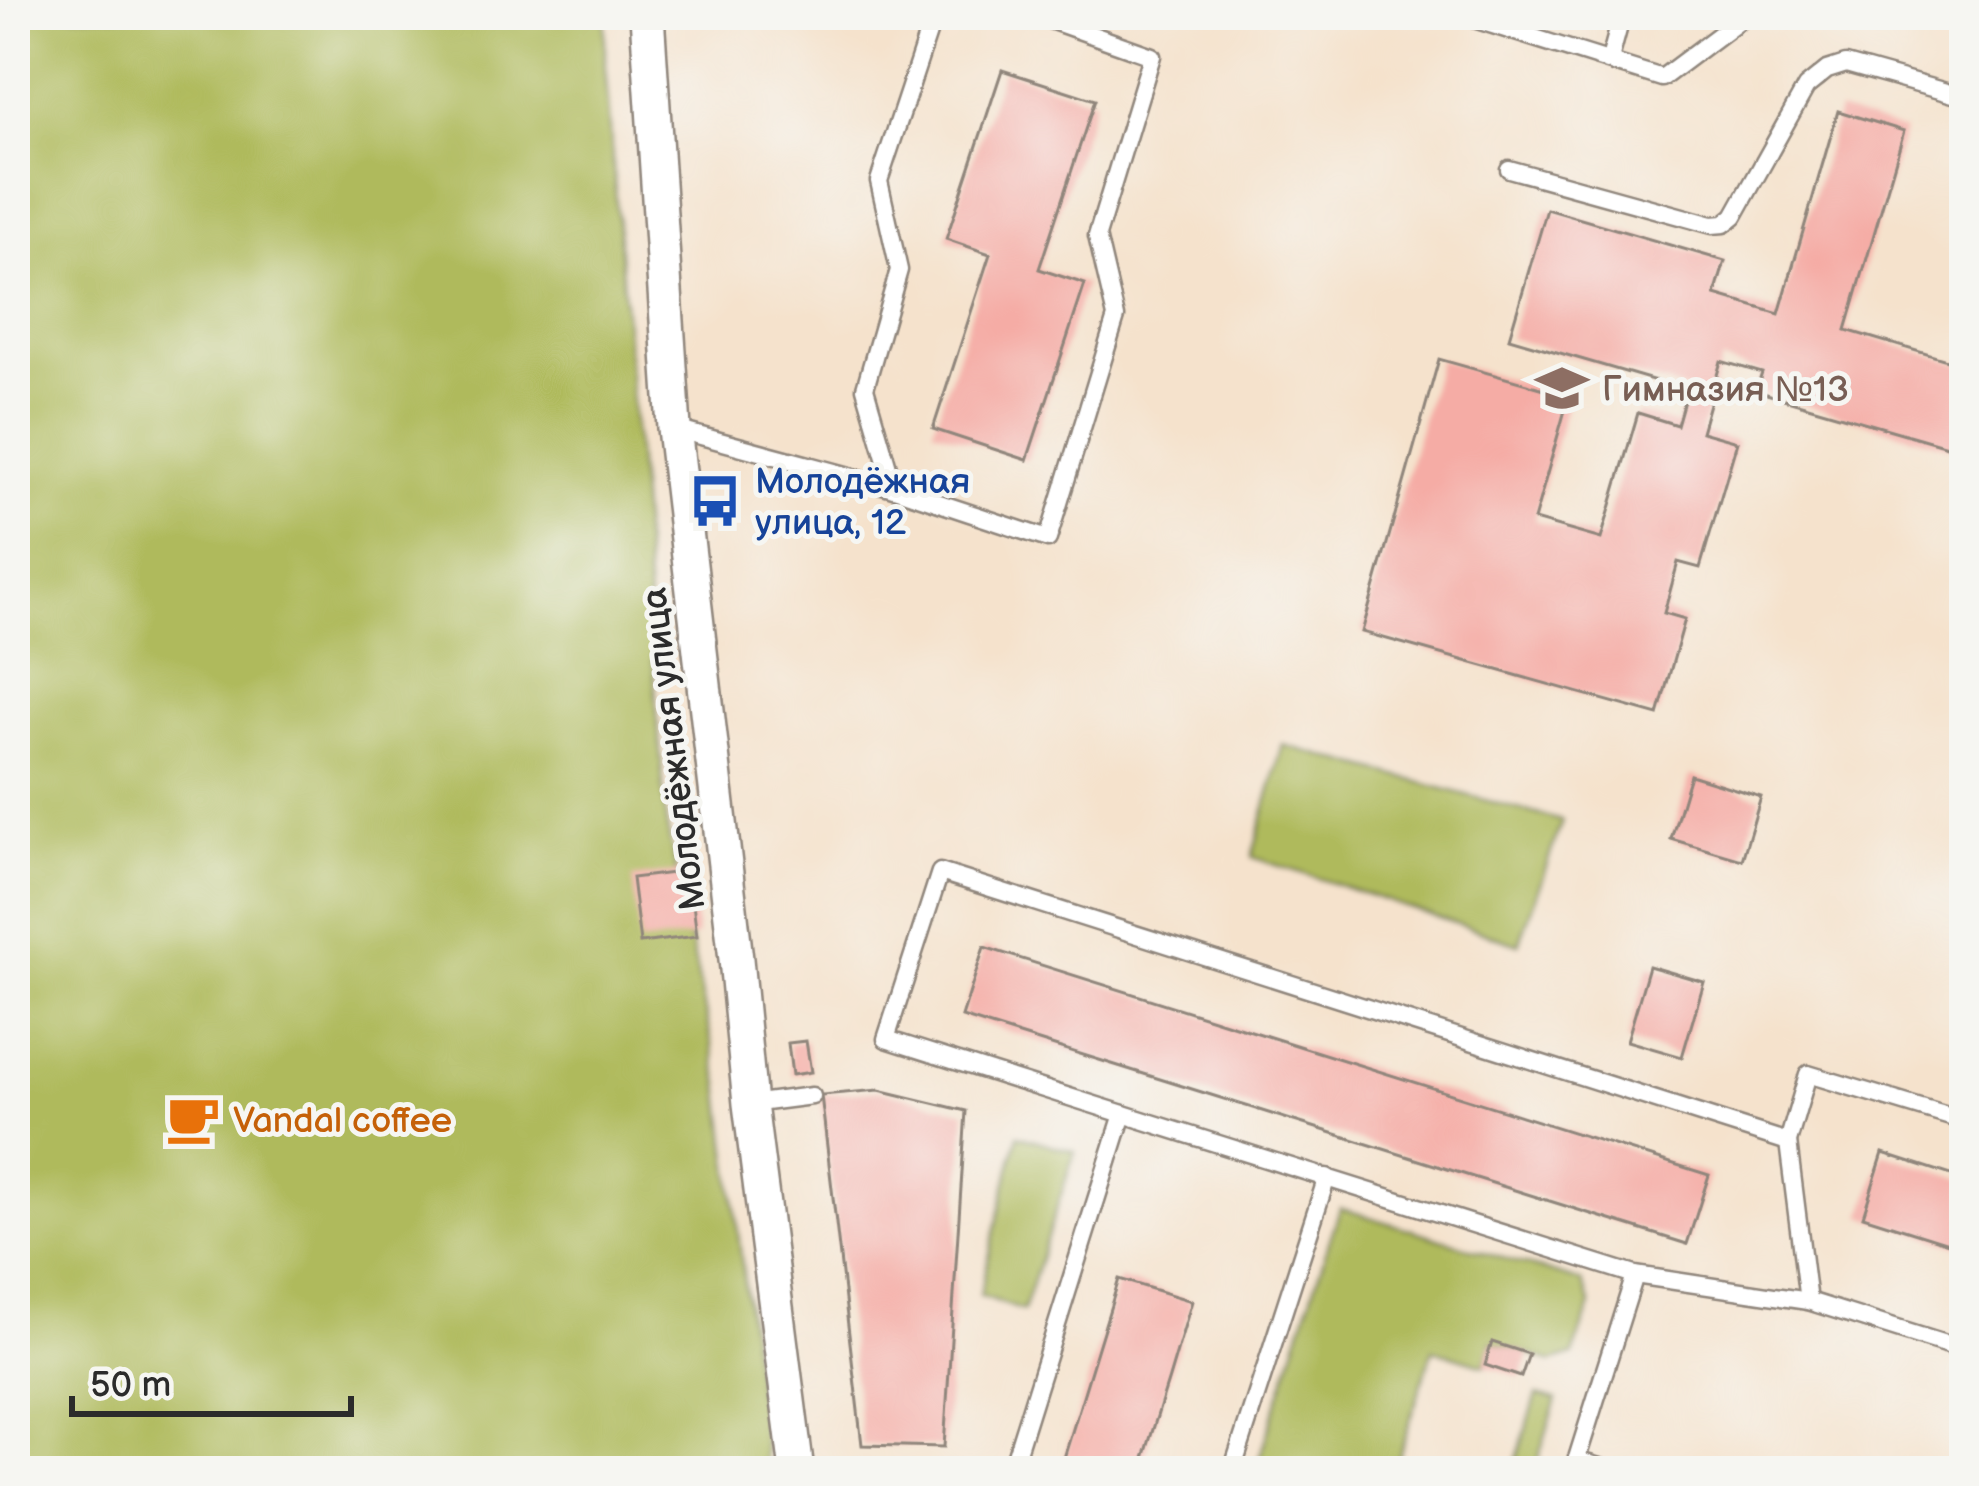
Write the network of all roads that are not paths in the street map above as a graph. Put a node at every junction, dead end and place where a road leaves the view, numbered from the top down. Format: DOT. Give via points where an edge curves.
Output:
graph roads {
  1 [pos="647,15"];
  2 [pos="947,15"];
  3 [pos="1036,15"];
  4 [pos="1461,15"];
  5 [pos="1622,15"];
  6 [pos="1746,15"];
  7 [pos="1610,59"];
  8 [pos="1964,97"];
  9 [pos="1509,169"];
  10 [pos="674,428"];
  11 [pos="894,488"];
  12 [pos="812,1096"];
  13 [pos="750,1105"];
  14 [pos="1123,1114"];
  15 [pos="1964,1121"];
  16 [pos="1788,1142"];
  17 [pos="1327,1177"];
  18 [pos="1635,1275"];
  19 [pos="1808,1301"];
  20 [pos="1964,1350"];
  21 [pos="1574,1465"];
  22 [pos="797,1471"];
  23 [pos="1011,1471"];
  24 [pos="1232,1471"];
  25 [pos="1613,1471"];
  1 -- 10 [label="street, Молодёжная улица"];
  2 -- 11 [label="lane" via="931,24 879,181 899,270 865,388"];
  3 -- 11 [label="lane" via="1152,56 1097,236 1116,317 1048,539"];
  4 -- 7 [label="lane"];
  5 -- 7 [label="lane"];
  6 -- 7 [label="lane" via="1662,78"];
  8 -- 9 [label="lane" via="1846,64 1828,70 1806,87 1724,224"];
  10 -- 11 [label="lane"];
  10 -- 13 [label="street, Молодёжная улица"];
  12 -- 13 [label="lane"];
  13 -- 22 [label="street, Молодёжная улица"];
  14 -- 16 [label="lane" via="886,1039 940,872"];
  14 -- 17 [label="lane"];
  14 -- 23 [label="lane"];
  15 -- 16 [label="lane" via="1808,1074"];
  16 -- 19 [label="lane"];
  17 -- 18 [label="lane"];
  17 -- 24 [label="lane"];
  18 -- 19 [label="lane"];
  18 -- 21 [label="lane"];
  19 -- 20 [label="lane"];
  21 -- 25 [label="lane"];
}
